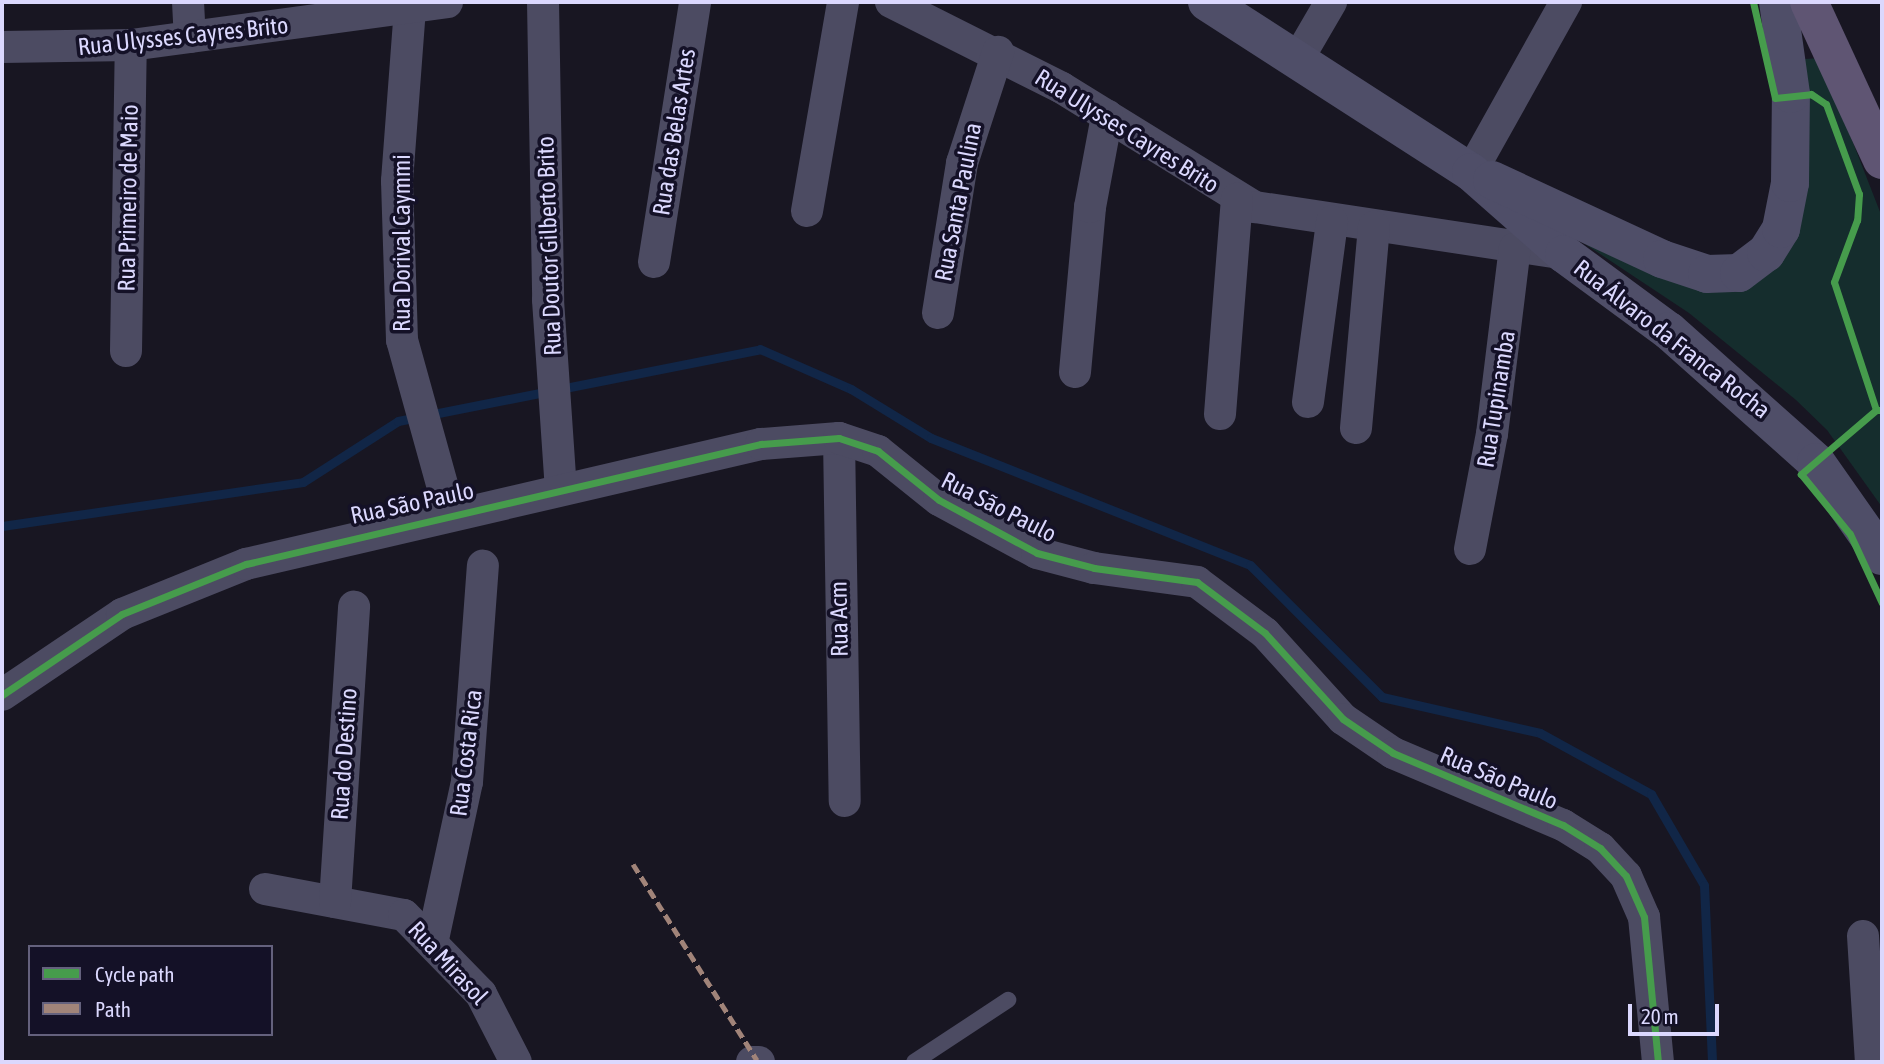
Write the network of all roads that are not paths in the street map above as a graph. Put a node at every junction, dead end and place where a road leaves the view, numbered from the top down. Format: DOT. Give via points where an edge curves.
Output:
graph roads {
  1 [pos="188,2"];
  2 [pos="447,2"];
  3 [pos="542,2"];
  4 [pos="695,2"];
  5 [pos="843,2"];
  6 [pos="891,2"];
  7 [pos="1207,2"];
  8 [pos="1331,2"];
  9 [pos="1566,2"];
  10 [pos="1778,2"];
  11 [pos="1809,2"];
  12 [pos="410,8"];
  13 [pos="190,37"];
  14 [pos="131,45"];
  15 [pos="2,47"];
  16 [pos="998,52"];
  17 [pos="1299,57"];
  18 [pos="1107,117"];
  19 [pos="1882,160"];
  20 [pos="1471,172"];
  21 [pos="1237,199"];
  22 [pos="807,211"];
  23 [pos="1332,222"];
  24 [pos="1374,228"];
  25 [pos="1515,248"];
  26 [pos="1564,254"];
  27 [pos="654,262"];
  28 [pos="937,313"];
  29 [pos="125,351"];
  30 [pos="1076,372"];
  31 [pos="1308,402"];
  32 [pos="1220,414"];
  33 [pos="1356,428"];
  34 [pos="839,438"];
  35 [pos="561,490"];
  36 [pos="450,513"];
  37 [pos="1470,549"];
  38 [pos="1882,555"];
  39 [pos="483,566"];
  40 [pos="354,607"];
  41 [pos="2,695"];
  42 [pos="845,801"];
  43 [pos="265,889"];
  44 [pos="335,902"];
  45 [pos="1863,936"];
  46 [pos="433,939"];
  47 [pos="1008,1000"];
  48 [pos="516,1062"];
  49 [pos="914,1062"];
  50 [pos="1658,1062"];
  51 [pos="1871,1062"];
  1 -- 13 [label="street"];
  2 -- 12 [label="street, Rua Ulysses Cayres Brito"];
  3 -- 35 [label="street, Rua Doutor Gilberto Brito"];
  4 -- 27 [label="street, Rua das Belas Artes"];
  5 -- 22 [label="street"];
  6 -- 16 [label="street, Rua Ulysses Cayres Brito"];
  7 -- 17 [label="main road, Rua Álvaro da Franca Rocha"];
  8 -- 17 [label="street"];
  9 -- 20 [label="street"];
  10 -- 20 [label="main road, Rua Álvaro da Franca Rocha" via="1791,94 1790,183 1781,229 1766,253 1739,273 1707,274 1662,259"];
  11 -- 19 [label="main road"];
  12 -- 13 [label="street, Rua Ulysses Cayres Brito"];
  12 -- 36 [label="street, Rua Dorival Caymmi" via="397,244 402,340"];
  13 -- 14 [label="street, Rua Ulysses Cayres Brito"];
  14 -- 15 [label="street, Rua Ulysses Cayres Brito"];
  14 -- 29 [label="street, Rua Primeiro de Maio"];
  16 -- 18 [label="street, Rua Ulysses Cayres Brito"];
  16 -- 28 [label="street, Rua Santa Paulina" via="961,163"];
  17 -- 20 [label="main road, Rua Álvaro da Franca Rocha"];
  18 -- 21 [label="street, Rua Ulysses Cayres Brito"];
  18 -- 30 [label="street" via="1090,207"];
  20 -- 26 [label="main road, Rua Álvaro da Franca Rocha"];
  21 -- 23 [label="street, Rua Ulysses Cayres Brito" via="1292,217"];
  21 -- 32 [label="street"];
  23 -- 24 [label="street, Rua Ulysses Cayres Brito"];
  23 -- 31 [label="street"];
  24 -- 25 [label="street"];
  24 -- 33 [label="street"];
  25 -- 26 [label="street"];
  25 -- 37 [label="street, Rua Tupinamba" via="1492,434"];
  26 -- 38 [label="main road, Rua Álvaro da Franca Rocha" via="1767,412 1816,462"];
  34 -- 35 [label="street, Rua São Paulo" via="761,444"];
  34 -- 42 [label="street, Rua Acm"];
  34 -- 50 [label="street, Rua São Paulo" via="878,451 939,500 1037,553 1094,568 1198,582 1265,633 1343,719 1392,753 1563,825 1600,848 1626,876 1644,917"];
  35 -- 36 [label="street, Rua São Paulo"];
  36 -- 41 [label="street, Rua São Paulo" via="293,550 159,595"];
  39 -- 46 [label="street, Rua Costa Rica" via="467,782"];
  40 -- 44 [label="street, Rua do Destino"];
  43 -- 44 [label="street, Rua Mirasol"];
  44 -- 46 [label="street, Rua Mirasol" via="404,915"];
  45 -- 51 [label="street"];
  46 -- 48 [label="street, Rua Mirasol" via="496,1017"];
  47 -- 49 [label="lane"];
}
